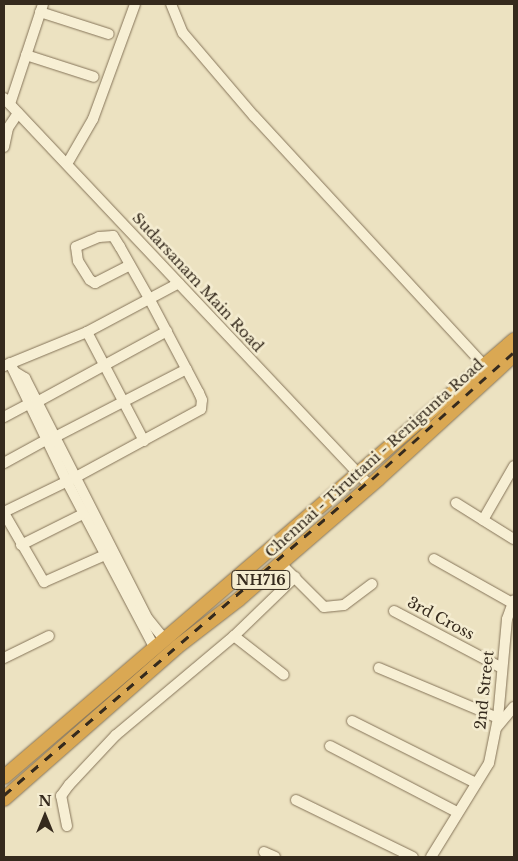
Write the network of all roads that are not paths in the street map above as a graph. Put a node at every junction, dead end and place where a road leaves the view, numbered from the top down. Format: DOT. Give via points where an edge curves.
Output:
graph roads {
  1 [pos="135,4"];
  2 [pos="171,4"];
  3 [pos="41,8"];
  4 [pos="109,34"];
  5 [pos="26,55"];
  6 [pos="94,77"];
  7 [pos="7,101"];
  8 [pos="18,113"];
  9 [pos="6,126"];
  10 [pos="4,147"];
  11 [pos="67,164"];
  12 [pos="130,265"];
  13 [pos="179,283"];
  14 [pos="150,300"];
  15 [pos="87,332"];
  16 [pos="167,332"];
  17 [pos="514,340"];
  18 [pos="514,356"];
  19 [pos="7,364"];
  20 [pos="105,366"];
  21 [pos="485,366"];
  22 [pos="186,369"];
  23 [pos="124,402"];
  24 [pos="33,403"];
  25 [pos="4,417"];
  26 [pos="51,439"];
  27 [pos="144,441"];
  28 [pos="4,463"];
  29 [pos="514,466"];
  30 [pos="360,475"];
  31 [pos="71,479"];
  32 [pos="370,486"];
  33 [pos="456,503"];
  34 [pos="4,512"];
  35 [pos="83,514"];
  36 [pos="484,520"];
  37 [pos="514,539"];
  38 [pos="21,545"];
  39 [pos="105,555"];
  40 [pos="434,559"];
  41 [pos="280,563"];
  42 [pos="116,567"];
  43 [pos="295,577"];
  44 [pos="372,584"];
  45 [pos="513,602"];
  46 [pos="394,611"];
  47 [pos="511,620"];
  48 [pos="49,636"];
  49 [pos="234,636"];
  50 [pos="160,644"];
  51 [pos="4,658"];
  52 [pos="500,666"];
  53 [pos="379,668"];
  54 [pos="284,675"];
  55 [pos="514,707"];
  56 [pos="498,718"];
  57 [pos="352,720"];
  58 [pos="496,729"];
  59 [pos="330,746"];
  60 [pos="4,777"];
  61 [pos="476,782"];
  62 [pos="4,799"];
  63 [pos="296,800"];
  64 [pos="457,812"];
  65 [pos="67,826"];
  66 [pos="264,852"];
  67 [pos="274,857"];
  68 [pos="413,857"];
  69 [pos="431,857"];
  1 -- 11 [label="street" via="93,118"];
  2 -- 21 [label="street" via="184,33 254,116"];
  3 -- 4 [label="street"];
  3 -- 5 [label="street"];
  5 -- 6 [label="street"];
  5 -- 7 [label="street"];
  7 -- 8 [label="street, Sudarsanam Main Road"];
  8 -- 9 [label="street"];
  8 -- 11 [label="street, Sudarsanam Main Road"];
  9 -- 10 [label="street"];
  11 -- 13 [label="street, Sudarsanam Main Road"];
  12 -- 12 [label="street" via="112,236 99,237 76,247 78,261 95,283"];
  12 -- 14 [label="street"];
  13 -- 14 [label="street"];
  13 -- 30 [label="street, Sudarsanam Main Road"];
  14 -- 15 [label="street"];
  14 -- 16 [label="street"];
  15 -- 19 [label="street"];
  15 -- 20 [label="street"];
  16 -- 20 [label="street"];
  16 -- 22 [label="street"];
  17 -- 21 [label="highway, Chennai - Tiruttani - Renigunta Road / NH716"];
  18 -- 32 [label="highway, Chennai - Tiruttani - Renigunta Road / NH716"];
  19 -- 24 [label="street"];
  20 -- 23 [label="street"];
  20 -- 24 [label="street"];
  21 -- 30 [label="highway, Chennai - Tiruttani - Renigunta Road / NH716"];
  22 -- 23 [label="street"];
  22 -- 27 [label="street" via="202,400 201,409"];
  23 -- 26 [label="street"];
  23 -- 27 [label="street"];
  24 -- 25 [label="street"];
  24 -- 26 [label="street"];
  26 -- 28 [label="street"];
  26 -- 31 [label="street"];
  27 -- 31 [label="street"];
  29 -- 36 [label="street"];
  30 -- 32 [label="street, Sudarsanam Main Road"];
  30 -- 50 [label="highway, Chennai - Tiruttani - Renigunta Road / NH716"];
  31 -- 34 [label="street"];
  31 -- 35 [label="street"];
  31 -- 42 [label="street"];
  32 -- 41 [label="highway, Chennai - Tiruttani - Renigunta Road / NH716"];
  33 -- 36 [label="street"];
  34 -- 38 [label="street"];
  35 -- 38 [label="street"];
  35 -- 39 [label="street"];
  36 -- 37 [label="street"];
  38 -- 39 [label="street" via="44,582"];
  39 -- 42 [label="street"];
  40 -- 45 [label="street"];
  41 -- 43 [label="street"];
  41 -- 62 [label="highway, Chennai - Tiruttani - Renigunta Road / NH716" via="177,647"];
  42 -- 50 [label="street"];
  43 -- 44 [label="street" via="324,607 334,608 344,605"];
  43 -- 49 [label="street"];
  45 -- 47 [label="street, 2nd Street"];
  46 -- 52 [label="street, 3rd Cross"];
  47 -- 52 [label="street, 2nd Street"];
  48 -- 51 [label="street"];
  49 -- 54 [label="street"];
  49 -- 65 [label="street" via="116,735 63,791"];
  50 -- 60 [label="highway, Chennai - Tiruttani - Renigunta Road / NH716"];
  52 -- 56 [label="street, 2nd Street"];
  53 -- 56 [label="street"];
  55 -- 58 [label="street"];
  56 -- 58 [label="street, 2nd Street"];
  57 -- 61 [label="street"];
  58 -- 61 [label="street, 2nd Street" via="489,763"];
  59 -- 64 [label="street"];
  61 -- 64 [label="street, 2nd Street"];
  63 -- 68 [label="street"];
  64 -- 69 [label="street, 2nd Street"];
  66 -- 67 [label="street"];
}
